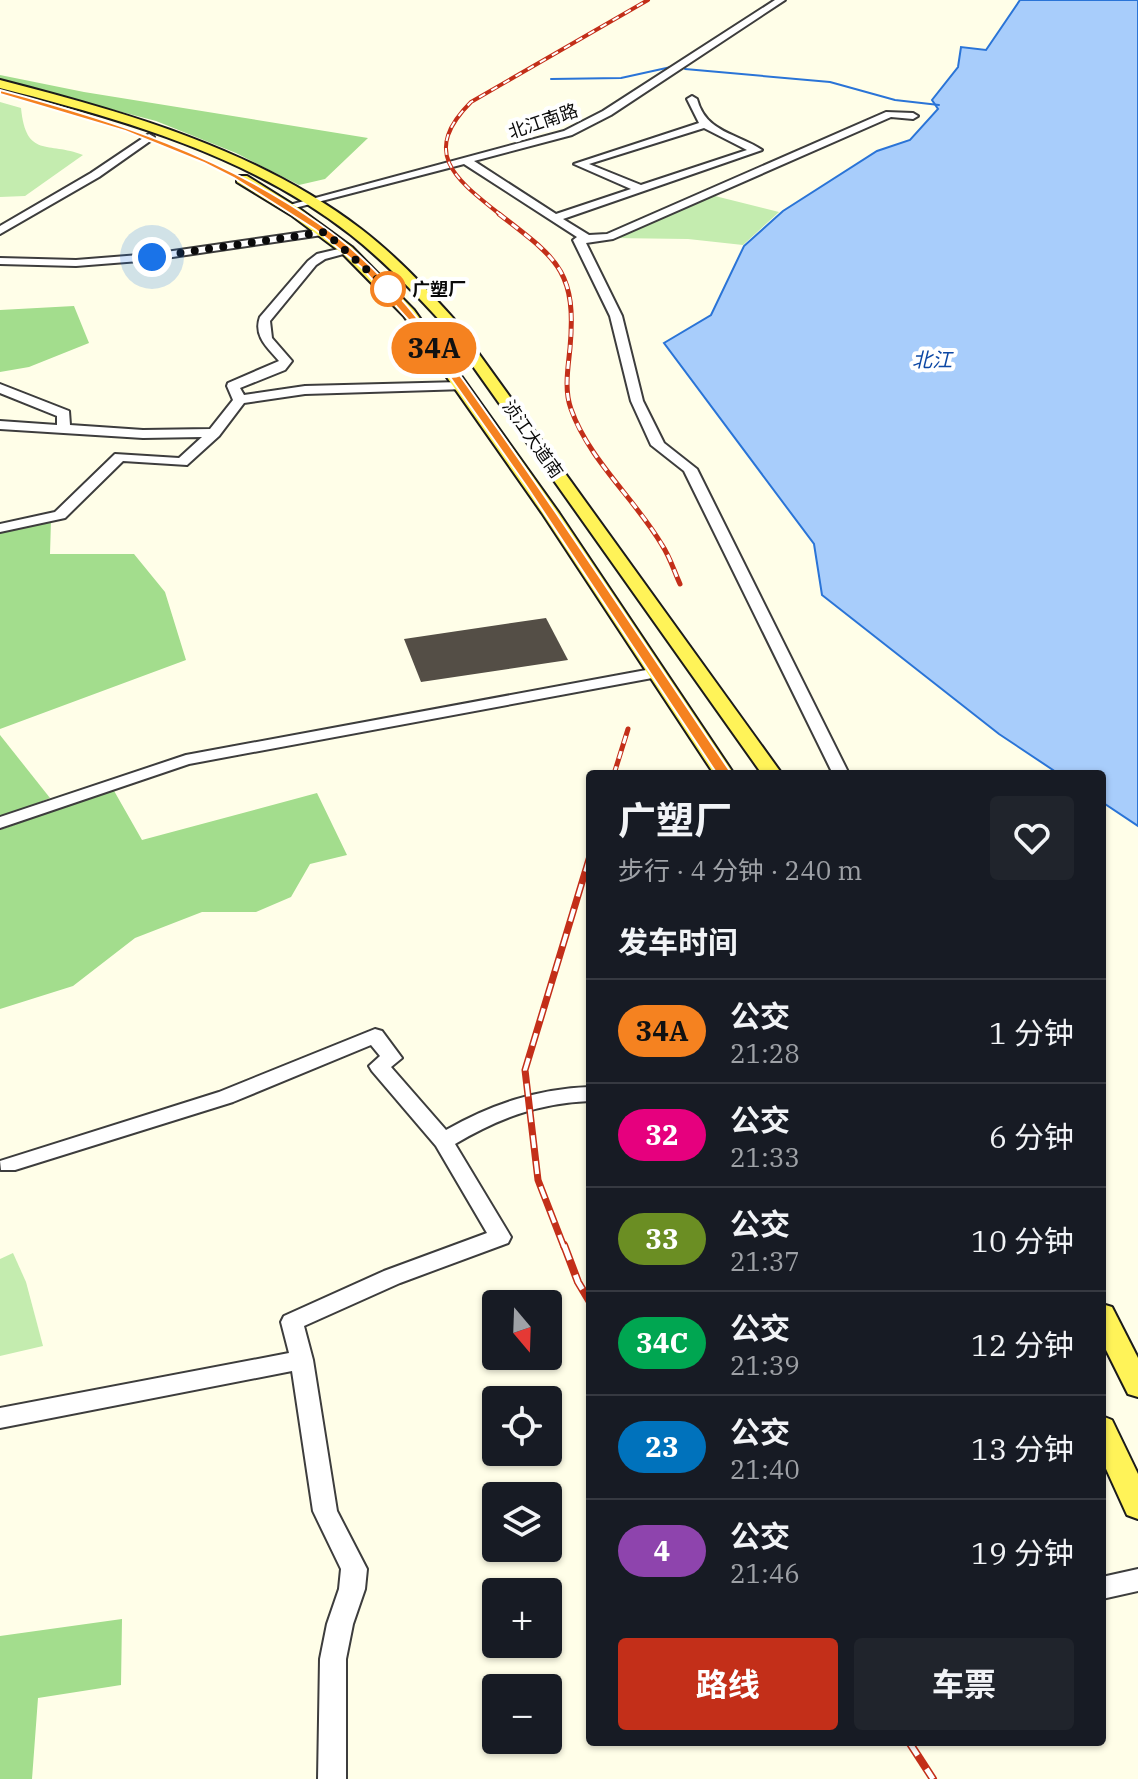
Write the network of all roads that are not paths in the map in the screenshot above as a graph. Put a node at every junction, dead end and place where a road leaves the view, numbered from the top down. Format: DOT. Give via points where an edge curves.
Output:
graph roads {
  1 [pos="781,0"];
  2 [pos="0,84"];
  3 [pos="0,92"];
  4 [pos="692,99"];
  5 [pos="913,116"];
  6 [pos="704,125"];
  7 [pos="149,137"];
  8 [pos="467,161"];
  9 [pos="641,189"];
  10 [pos="310,201"];
  11 [pos="287,207"];
  12 [pos="557,217"];
  13 [pos="0,231"];
  14 [pos="325,232"];
  15 [pos="587,239"];
  16 [pos="347,250"];
  17 [pos="0,261"];
  18 [pos="461,386"];
  19 [pos="0,388"];
  20 [pos="240,400"];
  21 [pos="0,425"];
  22 [pos="63,429"];
  23 [pos="214,433"];
  24 [pos="0,528"];
  25 [pos="695,666"];
  26 [pos="657,673"];
  27 [pos="721,770"];
  28 [pos="769,770"];
  29 [pos="839,770"];
  30 [pos="0,823"];
  31 [pos="586,1094"];
  32 [pos="443,1141"];
  33 [pos="8,1165"];
  34 [pos="1106,1323"];
  35 [pos="302,1360"];
  36 [pos="1138,1386"];
  37 [pos="0,1418"];
  38 [pos="1106,1437"];
  39 [pos="1138,1506"];
  40 [pos="1138,1580"];
  41 [pos="1106,1587"];
  42 [pos="332,1779"];
  1 -- 8 [label="street, 北江南路" via="588,123"];
  2 -- 10 [label="main road, 浈江大道南" via="170,132 245,164"];
  3 -- 7 [label="main road, 浈江大道南"];
  4 -- 6 [label="street"];
  5 -- 15 [label="street" via="890,114 609,237"];
  6 -- 9 [label="street" via="757,150"];
  6 -- 9 [label="street" via="579,164"];
  7 -- 11 [label="main road, 浈江大道南" via="237,176"];
  7 -- 13 [label="street"];
  8 -- 10 [label="street, 北江南路"];
  8 -- 12 [label="street"];
  9 -- 12 [label="street"];
  10 -- 11 [label="street, 北江南路"];
  10 -- 25 [label="main road, 浈江大道南" via="377,247 433,301"];
  11 -- 14 [label="main road, 浈江大道南"];
  12 -- 15 [label="street"];
  14 -- 16 [label="main road, 浈江大道南"];
  14 -- 17 [label="street" via="152,257"];
  15 -- 29 [label="street" via="579,240 616,316 642,412 658,445 690,469"];
  16 -- 18 [label="main road, 浈江大道南" via="389,290"];
  16 -- 20 [label="street" via="312,263 264,320 266,339 286,361 233,386"];
  18 -- 20 [label="street" via="305,390"];
  18 -- 26 [label="main road, 浈江大道南"];
  19 -- 22 [label="street" via="64,414"];
  20 -- 23 [label="street"];
  21 -- 22 [label="street"];
  22 -- 23 [label="street"];
  23 -- 24 [label="street" via="182,462 120,457 60,515"];
  25 -- 26 [label="main road"];
  25 -- 28 [label="main road, 浈江大道南"];
  26 -- 27 [label="main road, 浈江大道南"];
  26 -- 30 [label="street" via="186,760"];
  31 -- 32 [label="street" via="529,1099 494,1111"];
  32 -- 33 [label="street" via="379,1066 392,1058 375,1036 226,1097"];
  32 -- 35 [label="street" via="500,1237 292,1322"];
  34 -- 36 [label="main road"];
  35 -- 37 [label="street"];
  35 -- 42 [label="street" via="325,1511 354,1569 333,1659"];
  38 -- 39 [label="main road"];
  40 -- 41 [label="street"];
}
